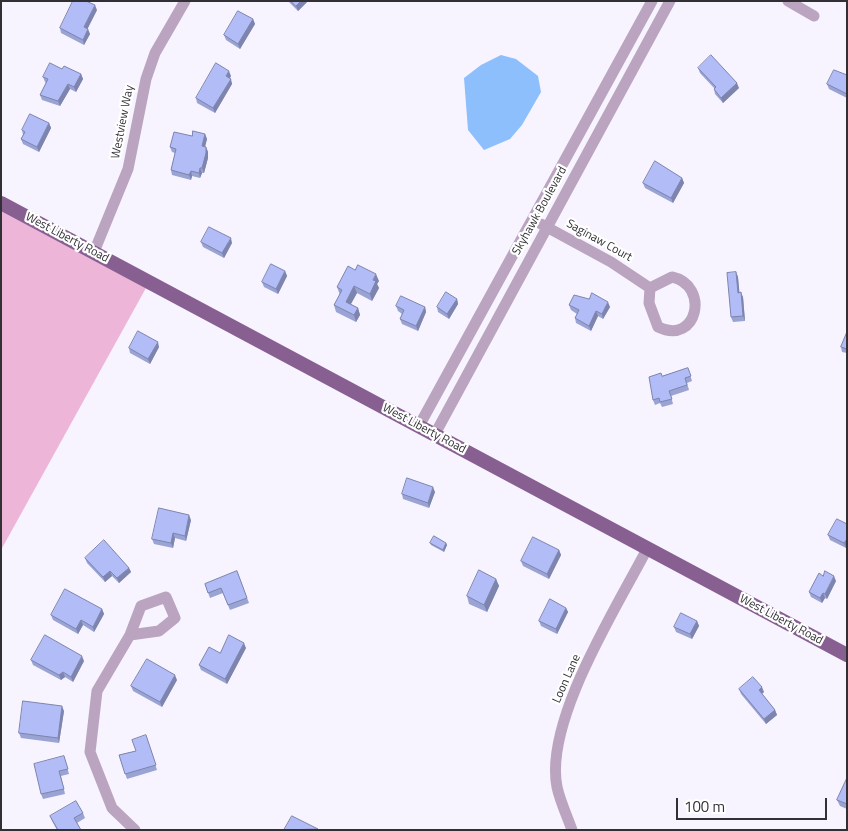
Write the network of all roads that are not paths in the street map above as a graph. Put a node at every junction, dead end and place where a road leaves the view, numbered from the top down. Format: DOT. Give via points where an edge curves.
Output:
graph roads {
  1 [pos="185,1"];
  2 [pos="652,1"];
  3 [pos="670,1"];
  4 [pos="788,1"];
  5 [pos="814,16"];
  6 [pos="1,203"];
  7 [pos="533,220"];
  8 [pos="547,228"];
  9 [pos="94,252"];
  10 [pos="650,288"];
  11 [pos="418,426"];
  12 [pos="435,434"];
  13 [pos="647,549"];
  14 [pos="130,636"];
  15 [pos="847,655"];
  16 [pos="135,830"];
  17 [pos="572,830"];
  1 -- 9 [label="street, Westview Way" via="155,53 146,79 128,169"];
  2 -- 7 [label="street, Skyhawk Boulevard"];
  3 -- 8 [label="street, Skyhawk Boulevard"];
  4 -- 5 [label="street"];
  6 -- 9 [label="main road, West Liberty Road"];
  7 -- 8 [label="street, Saginaw Court"];
  7 -- 11 [label="street, Skyhawk Boulevard"];
  8 -- 10 [label="street, Saginaw Court" via="611,262"];
  8 -- 12 [label="street, Skyhawk Boulevard"];
  9 -- 11 [label="main road, West Liberty Road"];
  10 -- 10 [label="street" via="648,303 658,327 669,332 688,325 695,301 690,286 682,279 672,277"];
  11 -- 12 [label="main road, West Liberty Road"];
  12 -- 13 [label="main road, West Liberty Road"];
  13 -- 15 [label="main road, West Liberty Road"];
  13 -- 17 [label="street, Loon Lane" via="573,692 558,739 557,786"];
  14 -- 16 [label="street" via="97,691 90,752 112,808"];
}
